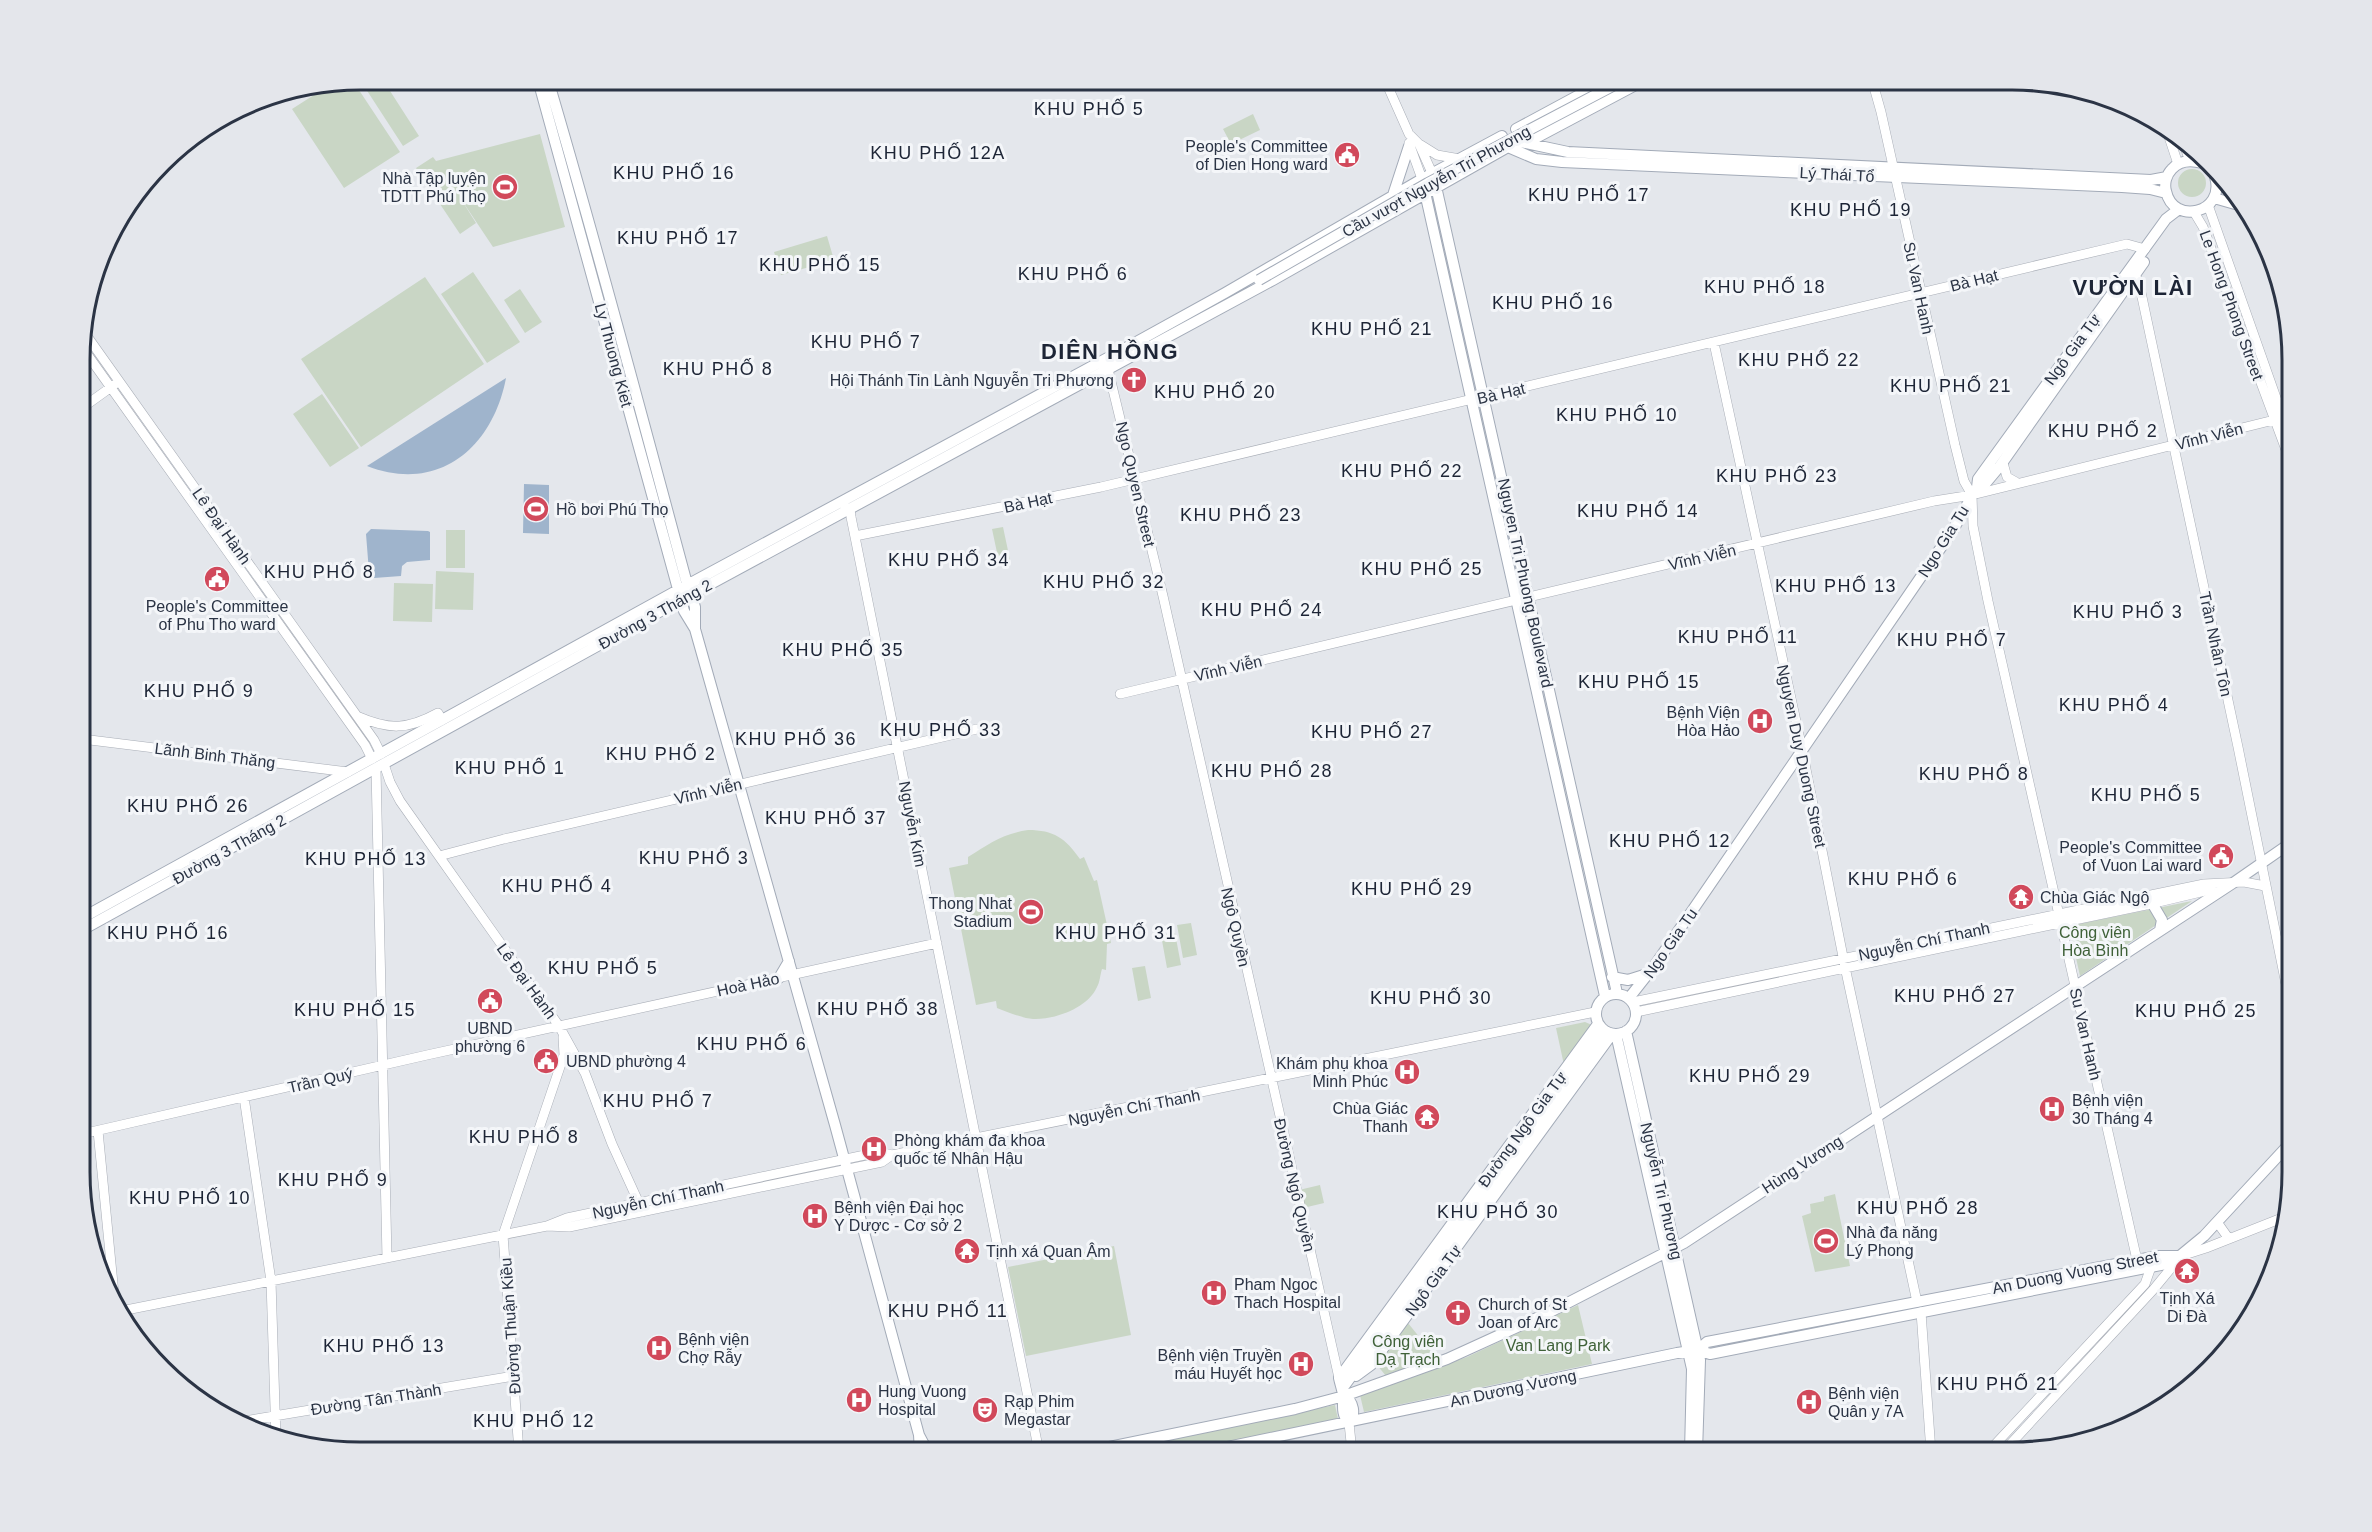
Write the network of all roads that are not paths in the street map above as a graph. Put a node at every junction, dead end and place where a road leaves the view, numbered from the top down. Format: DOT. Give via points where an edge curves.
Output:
graph roads {
  1 [pos="541,90"];
  2 [pos="551,90"];
  3 [pos="1389,90"];
  4 [pos="1588,90"];
  5 [pos="1615,90"];
  6 [pos="1619,90"];
  7 [pos="1874,90"];
  8 [pos="1549,128"];
  9 [pos="1516,129"];
  10 [pos="1502,136"];
  11 [pos="1523,140"];
  12 [pos="2171,142"];
  13 [pos="1414,145"];
  14 [pos="1509,147"];
  15 [pos="1545,148"];
  16 [pos="1460,159"];
  17 [pos="1680,162"];
  18 [pos="2196,162"];
  19 [pos="2178,164"];
  20 [pos="1894,172"];
  21 [pos="1432,173"];
  22 [pos="2167,177"];
  23 [pos="1422,179"];
  24 [pos="1437,186"];
  25 [pos="2218,186"];
  26 [pos="1425,192"];
  27 [pos="2166,193"];
  28 [pos="1393,195"];
  29 [pos="2211,201"];
  30 [pos="2232,204"];
  31 [pos="2176,212"];
  32 [pos="2194,212"];
  33 [pos="2145,249"];
  34 [pos="1274,261"];
  35 [pos="2135,275"];
  36 [pos="1237,279"];
  37 [pos="1255,283"];
  38 [pos="1920,293"];
  39 [pos="1227,298"];
  40 [pos="1714,342"];
  41 [pos="91,345"];
  42 [pos="90,357"];
  43 [pos="1107,364"];
  44 [pos="114,385"];
  45 [pos="1484,396"];
  46 [pos="1472,399"];
  47 [pos="90,402"];
  48 [pos="2278,419"];
  49 [pos="2282,426"];
  50 [pos="2282,432"];
  51 [pos="2173,445"];
  52 [pos="2003,463"];
  53 [pos="1135,479"];
  54 [pos="2016,482"];
  55 [pos="1975,491"];
  56 [pos="837,504"];
  57 [pos="850,509"];
  58 [pos="855,536"];
  59 [pos="1757,544"];
  60 [pos="682,564"];
  61 [pos="714,571"];
  62 [pos="675,576"];
  63 [pos="686,592"];
  64 [pos="1529,597"];
  65 [pos="1517,600"];
  66 [pos="667,602"];
  67 [pos="687,617"];
  68 [pos="694,629"];
  69 [pos="1546,674"];
  70 [pos="1534,676"];
  71 [pos="1181,680"];
  72 [pos="1120,694"];
  73 [pos="357,716"];
  74 [pos="442,720"];
  75 [pos="977,729"];
  76 [pos="90,740"];
  77 [pos="897,747"];
  78 [pos="1802,749"];
  79 [pos="380,764"];
  80 [pos="350,776"];
  81 [pos="738,784"];
  82 [pos="2282,849"];
  83 [pos="439,856"];
  84 [pos="2260,864"];
  85 [pos="2234,883"];
  86 [pos="2265,886"];
  87 [pos="2173,894"];
  88 [pos="2152,903"];
  89 [pos="90,914"];
  90 [pos="2060,918"];
  91 [pos="90,925"];
  92 [pos="2160,930"];
  93 [pos="937,943"];
  94 [pos="789,961"];
  95 [pos="1845,962"];
  96 [pos="2282,967"];
  97 [pos="1648,974"];
  98 [pos="792,975"];
  99 [pos="1612,977"];
  100 [pos="779,978"];
  101 [pos="2076,986"];
  102 [pos="1617,993"];
  103 [pos="1605,996"];
  104 [pos="1633,1004"];
  105 [pos="1595,1012"];
  106 [pos="559,1026"];
  107 [pos="1611,1031"];
  108 [pos="383,1065"];
  109 [pos="1271,1079"];
  110 [pos="244,1097"];
  111 [pos="1877,1115"];
  112 [pos="98,1131"];
  113 [pos="90,1132"];
  114 [pos="976,1139"];
  115 [pos="1516,1151"];
  116 [pos="2282,1152"];
  117 [pos="846,1164"];
  118 [pos="641,1207"];
  119 [pos="626,1211"];
  120 [pos="1462,1219"];
  121 [pos="2278,1220"];
  122 [pos="2217,1222"];
  123 [pos="547,1226"];
  124 [pos="503,1235"];
  125 [pos="2229,1239"];
  126 [pos="1452,1246"];
  127 [pos="1670,1250"];
  128 [pos="2181,1256"];
  129 [pos="387,1258"];
  130 [pos="2151,1262"];
  131 [pos="2138,1265"];
  132 [pos="1423,1273"];
  133 [pos="112,1278"];
  134 [pos="271,1281"];
  135 [pos="1404,1305"];
  136 [pos="1919,1307"];
  137 [pos="128,1310"];
  138 [pos="1693,1351"];
  139 [pos="1368,1362"];
  140 [pos="2068,1375"];
  141 [pos="514,1376"];
  142 [pos="1384,1382"];
  143 [pos="1341,1388"];
  144 [pos="275,1415"];
  145 [pos="253,1419"];
  146 [pos="1349,1423"];
  147 [pos="276,1429"];
  148 [pos="919,1435"];
  149 [pos="518,1442"];
  150 [pos="919,1442"];
  151 [pos="924,1442"];
  152 [pos="1037,1442"];
  153 [pos="1134,1442"];
  154 [pos="1253,1442"];
  155 [pos="1351,1442"];
  156 [pos="1690,1442"];
  157 [pos="1698,1442"];
  158 [pos="1930,1442"];
  159 [pos="1998,1442"];
  160 [pos="2011,1442"];
  1 -- 62 [label="main road, Ly Thuong Kiet"];
  2 -- 60 [label="main road, Ly Thuong Kiet"];
  3 -- 13 [label="street"];
  4 -- 9 [label="main road"];
  5 -- 37 [label="main road, Cầu vượt Nguyễn Tri Phương, bridge" via="1428,183"];
  6 -- 8 [label="main road"];
  7 -- 20 [label="street, Su Van Hanh"];
  8 -- 11 [label="main road"];
  8 -- 15 [label="main road"];
  9 -- 10 [label="main road" via="1507,129"];
  9 -- 11 [label="main road"];
  10 -- 14 [label="main road"];
  10 -- 16 [label="main road, Đường 3 Tháng 2"];
  11 -- 14 [label="main road" via="1516,147"];
  11 -- 15 [label="main road, Lý Thái Tổ"];
  12 -- 19 [label="street"];
  13 -- 16 [label="street"];
  13 -- 21 [label="street"];
  13 -- 23 [label="street"];
  13 -- 28 [label="main road"];
  14 -- 17 [label="main road, Lý Thái Tổ" via="1543,160"];
  14 -- 24 [label="main road"];
  15 -- 17 [label="main road, Lý Thái Tổ"];
  16 -- 21 [label="main road, Đường 3 Tháng 2"];
  17 -- 20 [label="main road, Lý Thái Tổ"];
  18 -- 19 [label="main road"];
  19 -- 22 [label="main road"];
  20 -- 22 [label="main road, Lý Thái Tổ" via="2151,180"];
  20 -- 27 [label="main road, Lý Thái Tổ" via="2146,188"];
  20 -- 38 [label="street, Su Van Hanh"];
  21 -- 23 [label="main road, Đường 3 Tháng 2"];
  21 -- 24 [label="main road, Nguyen Tri Phuong Boulevard"];
  22 -- 27 [label="main road"];
  23 -- 26 [label="main road, Nguyen Tri Phuong Boulevard"];
  23 -- 28 [label="main road, Đường 3 Tháng 2"];
  24 -- 26 [label="main road"];
  24 -- 45 [label="main road, Nguyen Tri Phuong Boulevard"];
  25 -- 29 [label="main road"];
  26 -- 39 [label="main road, Đường 3 Tháng 2" via="1305,263"];
  26 -- 46 [label="main road, Nguyen Tri Phuong Boulevard"];
  27 -- 31 [label="main road"];
  28 -- 34 [label="main road, Đường 3 Tháng 2"];
  29 -- 30 [label="main road"];
  29 -- 32 [label="main road"];
  29 -- 48 [label="street, Le Hong Phong Street"];
  31 -- 32 [label="main road"];
  31 -- 33 [label="main road, Ngô Gia Tự" via="2166,219"];
  31 -- 35 [label="main road, Ngo Gia Tu"];
  32 -- 48 [label="street, Le Hong Phong Street"];
  33 -- 38 [label="street, Bà Hạt" via="2127,244"];
  33 -- 55 [label="main road, Ngô Gia Tự" via="1978,479"];
  34 -- 36 [label="main road, Đường 3 Tháng 2"];
  34 -- 39 [label="main road, Đường 3 Tháng 2"];
  35 -- 51 [label="street, Trần Nhân Tôn"];
  35 -- 52 [label="main road, Ngo Gia Tu"];
  37 -- 39 [label="main road, Đường 3 Tháng 2"];
  38 -- 40 [label="street, Bà Hạt"];
  38 -- 55 [label="street, Su Van Hanh" via="1964,481"];
  39 -- 43 [label="main road, Đường 3 Tháng 2"];
  40 -- 45 [label="street, Bà Hạt"];
  40 -- 59 [label="street, Nguyen Duy Duong Street"];
  41 -- 44 [label="street, Lê Đại Hành"];
  42 -- 44 [label="street, Lê Đại Hành"];
  43 -- 53 [label="street, Ngo Quyen Street"];
  43 -- 56 [label="main road, Đường 3 Tháng 2"];
  43 -- 57 [label="main road, Đường 3 Tháng 2"];
  44 -- 47 [label="street"];
  44 -- 73 [label="street, Lê Đại Hành"];
  44 -- 79 [label="street, Lê Đại Hành"];
  45 -- 46 [label="street, Bà Hạt"];
  45 -- 64 [label="main road, Nguyen Tri Phuong Boulevard"];
  46 -- 53 [label="street, Bà Hạt"];
  46 -- 65 [label="main road, Nguyen Tri Phuong Boulevard"];
  48 -- 49 [label="street, Le Hong Phong Street"];
  48 -- 50 [label="street, Le Hong Phong Street"];
  48 -- 51 [label="street, Vĩnh Viễn"];
  51 -- 54 [label="street, Vĩnh Viễn"];
  51 -- 84 [label="street, Trần Nhân Tôn"];
  52 -- 54 [label="street" via="2007,477"];
  52 -- 55 [label="main road, Ngo Gia Tu"];
  53 -- 58 [label="street, Bà Hạt"];
  53 -- 71 [label="street, Ngo Quyen Street"];
  54 -- 55 [label="street, Vĩnh Viễn"];
  55 -- 59 [label="street, Vĩnh Viễn"];
  55 -- 78 [label="main road, Ngo Gia Tu" via="1953,530"];
  55 -- 90 [label="street, Su Van Hanh" via="1973,526 1987,597"];
  56 -- 57 [label="street"];
  56 -- 61 [label="main road, Đường 3 Tháng 2"];
  57 -- 58 [label="street, Nguyễn Kim"];
  57 -- 63 [label="main road, Đường 3 Tháng 2"];
  58 -- 77 [label="street, Nguyễn Kim"];
  59 -- 64 [label="street, Vĩnh Viễn"];
  59 -- 78 [label="street, Nguyen Duy Duong Street"];
  60 -- 61 [label="main road" via="695,572"];
  60 -- 63 [label="main road, Ly Thuong Kiet"];
  61 -- 63 [label="main road, Đường 3 Tháng 2"];
  62 -- 63 [label="main road, Ly Thuong Kiet"];
  62 -- 66 [label="main road"];
  63 -- 66 [label="main road, Đường 3 Tháng 2"];
  63 -- 67 [label="main road, Ly Thuong Kiet"];
  63 -- 68 [label="main road, Ly Thuong Kiet"];
  64 -- 65 [label="street, Vĩnh Viễn"];
  64 -- 69 [label="main road, Nguyen Tri Phuong Boulevard"];
  65 -- 70 [label="main road, Nguyen Tri Phuong Boulevard"];
  65 -- 71 [label="street, Vĩnh Viễn"];
  66 -- 67 [label="main road"];
  66 -- 74 [label="main road, Đường 3 Tháng 2"];
  66 -- 79 [label="main road, Đường 3 Tháng 2"];
  67 -- 68 [label="main road, Ly Thuong Kiet"];
  68 -- 81 [label="main road, Ly Thuong Kiet"];
  69 -- 70 [label="main road"];
  69 -- 99 [label="main road, Nguyen Tri Phuong Boulevard"];
  70 -- 103 [label="main road, Nguyen Tri Phuong Boulevard"];
  71 -- 72 [label="street, Vĩnh Viễn"];
  71 -- 109 [label="street, Ngo Quyen Street"];
  73 -- 74 [label="street" via="400,727 417,724 438,713"];
  73 -- 79 [label="street, Lê Đại Hành"];
  74 -- 79 [label="main road, Đường 3 Tháng 2"];
  75 -- 77 [label="street, Vĩnh Viễn"];
  76 -- 80 [label="street, Lãnh Binh Thăng"];
  77 -- 81 [label="street, Vĩnh Viễn"];
  77 -- 93 [label="street, Nguyễn Kim"];
  78 -- 95 [label="street, Nguyen Duy Duong Street"];
  78 -- 97 [label="main road, Ngo Gia Tu"];
  79 -- 80 [label="main road, Đường 3 Tháng 2"];
  79 -- 83 [label="street, Lê Đại Hành" via="400,801"];
  79 -- 108 [label="street"];
  80 -- 89 [label="main road, Đường 3 Tháng 2"];
  80 -- 91 [label="main road, Đường 3 Tháng 2"];
  81 -- 83 [label="street, Vĩnh Viễn"];
  81 -- 94 [label="main road, Ly Thuong Kiet"];
  82 -- 84 [label="main road, Hùng Vương"];
  83 -- 106 [label="street, Lê Đại Hành"];
  84 -- 85 [label="main road, Hùng Vương"];
  84 -- 86 [label="street, Trần Nhân Tôn"];
  85 -- 86 [label="street, Nguyễn Chí Thanh"];
  85 -- 87 [label="street, Nguyễn Chí Thanh" via="2204,884"];
  85 -- 92 [label="main road, Hùng Vương"];
  86 -- 96 [label="street, Trần Nhân Tôn"];
  87 -- 88 [label="street, Nguyễn Chí Thanh"];
  87 -- 90 [label="street, Nguyễn Chí Thanh"];
  88 -- 90 [label="street, Nguyễn Chí Thanh"];
  88 -- 92 [label="main road" via="2162,920"];
  90 -- 95 [label="street, Nguyễn Chí Thanh"];
  90 -- 101 [label="street, Su Van Hanh"];
  92 -- 101 [label="main road, Hùng Vương"];
  93 -- 98 [label="street, Hoà Hảo"];
  93 -- 114 [label="street, Nguyễn Kim"];
  94 -- 98 [label="main road, Ly Thuong Kiet"];
  94 -- 100 [label="main road"];
  95 -- 104 [label="street, Nguyễn Chí Thanh"];
  95 -- 111 [label="street, Nguyen Duy Duong Street"];
  97 -- 99 [label="main road" via="1628,980"];
  97 -- 104 [label="main road, Ngo Gia Tu"];
  98 -- 100 [label="street, Hoà Hảo"];
  98 -- 117 [label="main road, Ly Thuong Kiet"];
  99 -- 102 [label="main road, Nguyen Tri Phuong Boulevard"];
  100 -- 106 [label="street, Hoà Hảo"];
  101 -- 111 [label="main road, Hùng Vương"];
  101 -- 131 [label="street, Su Van Hanh"];
  102 -- 103 [label="main road"];
  102 -- 104 [label="main road"];
  103 -- 105 [label="main road"];
  104 -- 107 [label="main road" via="1634,1023"];
  105 -- 107 [label="main road"];
  105 -- 109 [label="street, Nguyễn Chí Thanh"];
  106 -- 108 [label="street, Trần Quý"];
  106 -- 118 [label="street, Lê Đại Hành" via="585,1073"];
  106 -- 124 [label="street" via="564,1056"];
  107 -- 115 [label="main road, Ngô Gia Tự"];
  107 -- 115 [label="main road, Đường Ngô Gia Tự"];
  107 -- 127 [label="main road, Nguyễn Tri Phương"];
  108 -- 110 [label="street, Trần Quý"];
  108 -- 129 [label="street"];
  109 -- 114 [label="street, Nguyễn Chí Thanh"];
  109 -- 143 [label="street, Đường Ngô Quyền"];
  110 -- 112 [label="street, Trần Quý"];
  110 -- 134 [label="street"];
  111 -- 127 [label="main road, Hùng Vương"];
  111 -- 136 [label="street, Nguyen Duy Duong Street"];
  112 -- 113 [label="street, Trần Quý"];
  112 -- 133 [label="street"];
  114 -- 117 [label="street, Nguyễn Chí Thanh" via="892,1155 882,1162"];
  114 -- 152 [label="street, Nguyễn Kim"];
  115 -- 120 [label="main road, Ngô Gia Tự"];
  115 -- 126 [label="main road, Ngô Gia Tự"];
  116 -- 122 [label="main road"];
  117 -- 118 [label="street, Nguyễn Chí Thanh"];
  117 -- 148 [label="main road, Ly Thuong Kiet"];
  118 -- 119 [label="street, Nguyễn Chí Thanh"];
  119 -- 123 [label="street, Nguyễn Chí Thanh" via="567,1218"];
  119 -- 123 [label="street" via="570,1227"];
  120 -- 126 [label="main road, Ngô Gia Tự"];
  120 -- 132 [label="main road"];
  121 -- 125 [label="street"];
  122 -- 125 [label="street"];
  122 -- 128 [label="main road"];
  123 -- 124 [label="street"];
  124 -- 129 [label="street"];
  124 -- 141 [label="street, Đường Thuận Kiều"];
  125 -- 128 [label="street"];
  126 -- 132 [label="main road, Ngô Gia Tự"];
  126 -- 135 [label="main road, Ngô Gia Tự"];
  127 -- 138 [label="main road, Nguyễn Tri Phương"];
  127 -- 142 [label="main road, Hùng Vương" via="1517,1328"];
  128 -- 130 [label="main road, An Duong Vuong Street" via="2166,1264"];
  128 -- 140 [label="street" via="2153,1290"];
  129 -- 134 [label="street"];
  130 -- 131 [label="main road, An Duong Vuong Street"];
  130 -- 140 [label="street" via="2145,1284"];
  131 -- 136 [label="main road, An Duong Vuong Street"];
  132 -- 135 [label="main road, Ngô Gia Tự"];
  134 -- 137 [label="street"];
  134 -- 144 [label="street"];
  135 -- 139 [label="main road, Ngô Gia Tự"];
  135 -- 143 [label="main road"];
  136 -- 138 [label="main road, An Duong Vuong Street" via="1707,1342"];
  136 -- 158 [label="street, Nguyen Duy Duong Street"];
  138 -- 146 [label="main road, An Dương Vương"];
  138 -- 156 [label="main road"];
  138 -- 157 [label="main road" via="1701,1372"];
  139 -- 142 [label="main road"];
  139 -- 143 [label="main road, Ngô Gia Tự" via="1360,1374"];
  140 -- 159 [label="street"];
  140 -- 160 [label="street"];
  141 -- 144 [label="street, Đường Tân Thành"];
  141 -- 149 [label="street, Đường Thuận Kiều"];
  142 -- 143 [label="main road, Hùng Vương"];
  143 -- 146 [label="main road, Đường Ngô Quyền" via="1352,1405"];
  143 -- 153 [label="main road, Hùng Vương" via="1295,1409"];
  144 -- 145 [label="street, Đường Tân Thành"];
  144 -- 147 [label="street"];
  146 -- 154 [label="main road, An Dương Vương"];
  146 -- 155 [label="street, Đường Ngô Quyền"];
  148 -- 150 [label="main road"];
  148 -- 151 [label="main road"];
}
